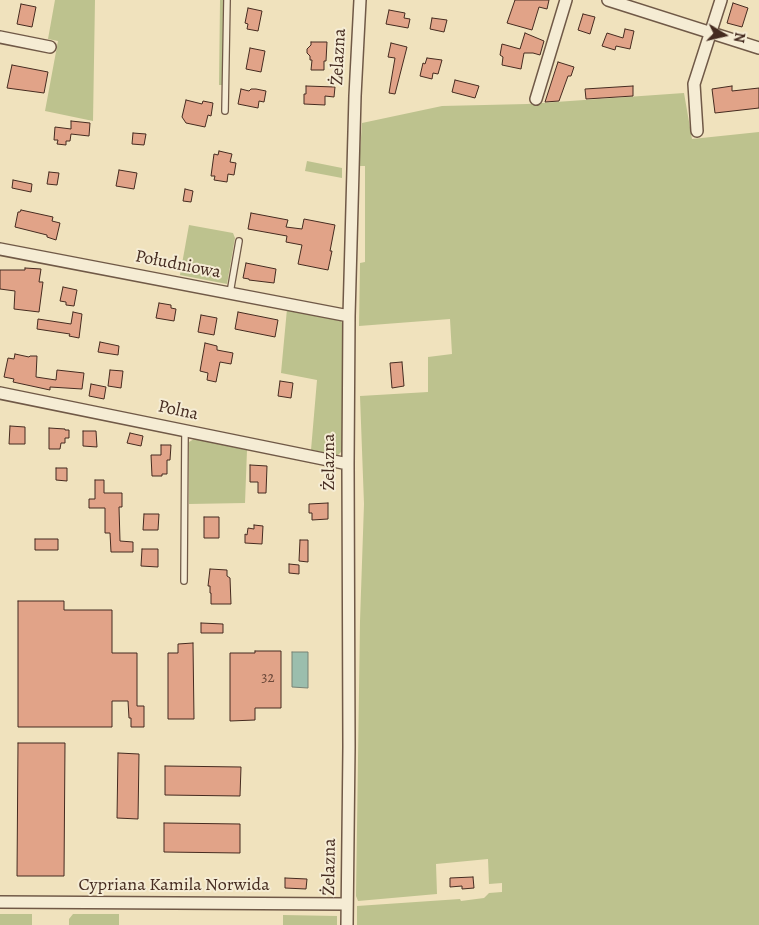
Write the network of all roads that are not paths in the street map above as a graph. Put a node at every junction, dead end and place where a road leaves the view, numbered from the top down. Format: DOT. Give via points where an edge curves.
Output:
graph roads {
  1 [pos="227,0"];
  2 [pos="360,0"];
  3 [pos="566,0"];
  4 [pos="608,0"];
  5 [pos="721,0"];
  6 [pos="711,32"];
  7 [pos="0,37"];
  8 [pos="50,47"];
  9 [pos="759,48"];
  10 [pos="536,99"];
  11 [pos="225,110"];
  12 [pos="697,131"];
  13 [pos="239,241"];
  14 [pos="0,249"];
  15 [pos="230,293"];
  16 [pos="349,316"];
  17 [pos="0,393"];
  18 [pos="185,430"];
  19 [pos="348,464"];
  20 [pos="184,581"];
  21 [pos="0,902"];
  22 [pos="347,904"];
  23 [pos="347,925"];
  1 -- 11 [label="lane"];
  2 -- 16 [label="street, Żelazna"];
  3 -- 10 [label="street"];
  4 -- 6 [label="street"];
  5 -- 6 [label="street"];
  6 -- 9 [label="street"];
  6 -- 12 [label="street" via="694,84"];
  7 -- 8 [label="street"];
  13 -- 15 [label="lane"];
  14 -- 15 [label="street, Południowa"];
  15 -- 16 [label="street, Południowa"];
  16 -- 19 [label="street, Żelazna"];
  17 -- 18 [label="street, Polna"];
  18 -- 19 [label="street, Polna"];
  18 -- 20 [label="lane"];
  19 -- 22 [label="street, Żelazna"];
  21 -- 22 [label="street, Cypriana Kamila Norwida"];
  22 -- 23 [label="street, Żelazna"];
}
